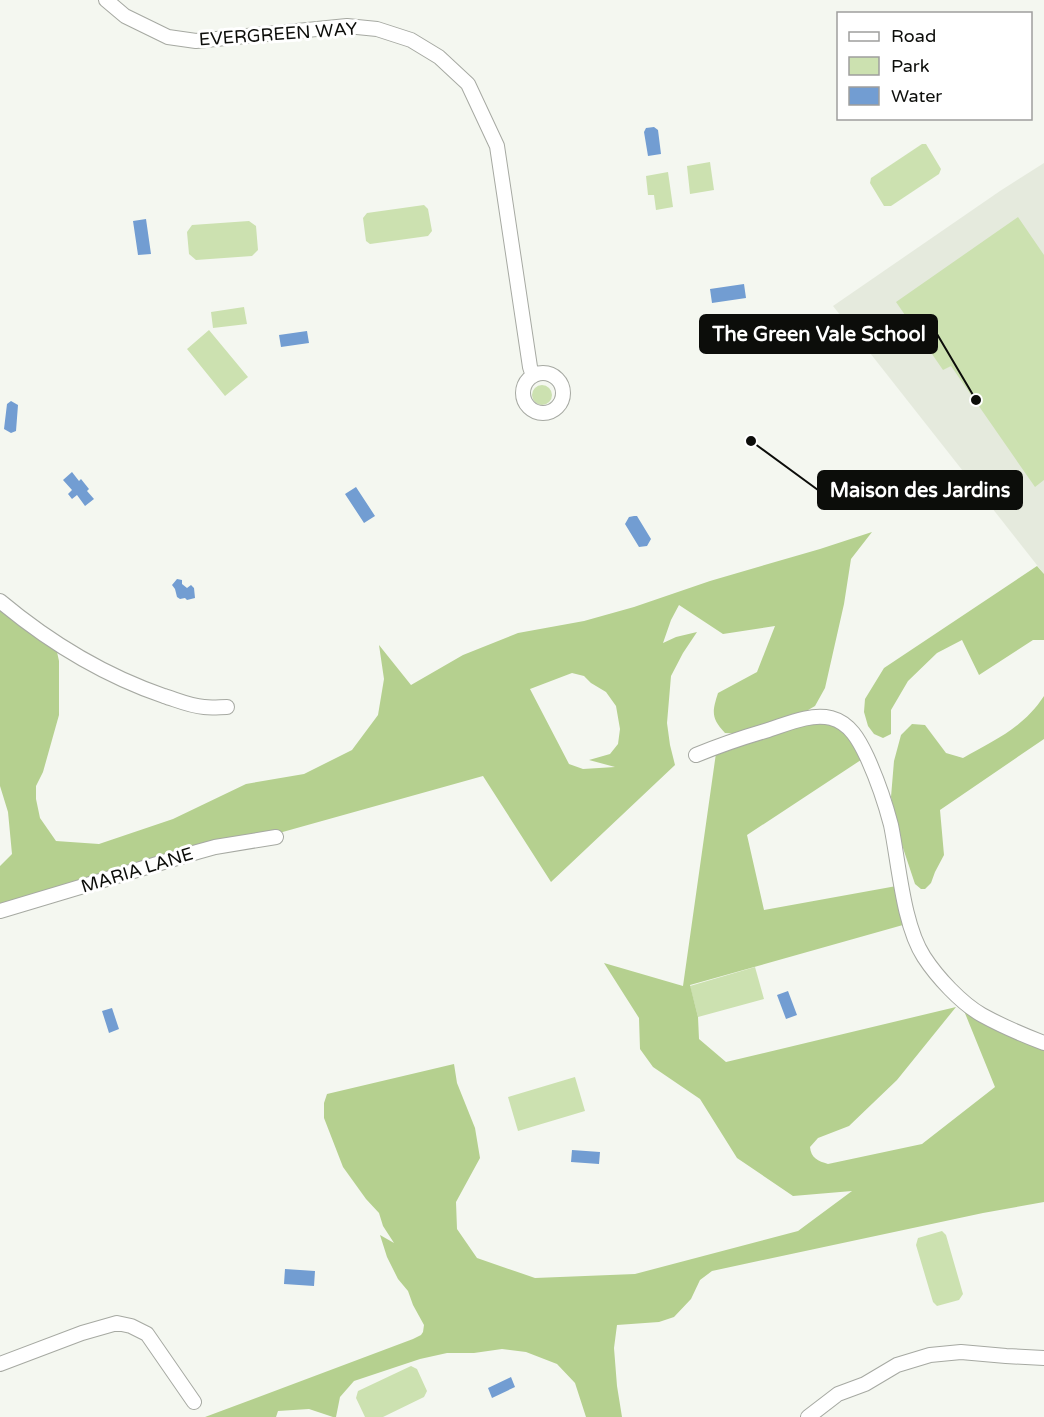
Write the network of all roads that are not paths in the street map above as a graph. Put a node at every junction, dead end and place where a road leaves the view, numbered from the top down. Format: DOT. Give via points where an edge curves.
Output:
graph roads {
  1 [pos="106,0"];
  2 [pos="533,376"];
  3 [pos="0,601"];
  4 [pos="228,707"];
  5 [pos="696,755"];
  6 [pos="276,837"];
  7 [pos="0,911"];
  8 [pos="1044,1043"];
  9 [pos="1044,1358"];
  10 [pos="0,1364"];
  11 [pos="194,1402"];
  12 [pos="808,1417"];
  1 -- 2 [label="street, EVERGREEN WAY" via="125,16 168,37 196,41 347,26 377,29 411,40 439,57 468,84 497,146"];
  3 -- 4 [label="street" via="55,643 103,671 189,705"];
  5 -- 8 [label="street" via="803,719 830,718 848,727 878,782 914,940 923,956 958,996 980,1014"];
  6 -- 7 [label="street, MARIA LANE" via="214,847"];
  9 -- 12 [label="street" via="961,1352 930,1355 897,1365 838,1394"];
  10 -- 11 [label="street" via="117,1323 147,1334"];
}
